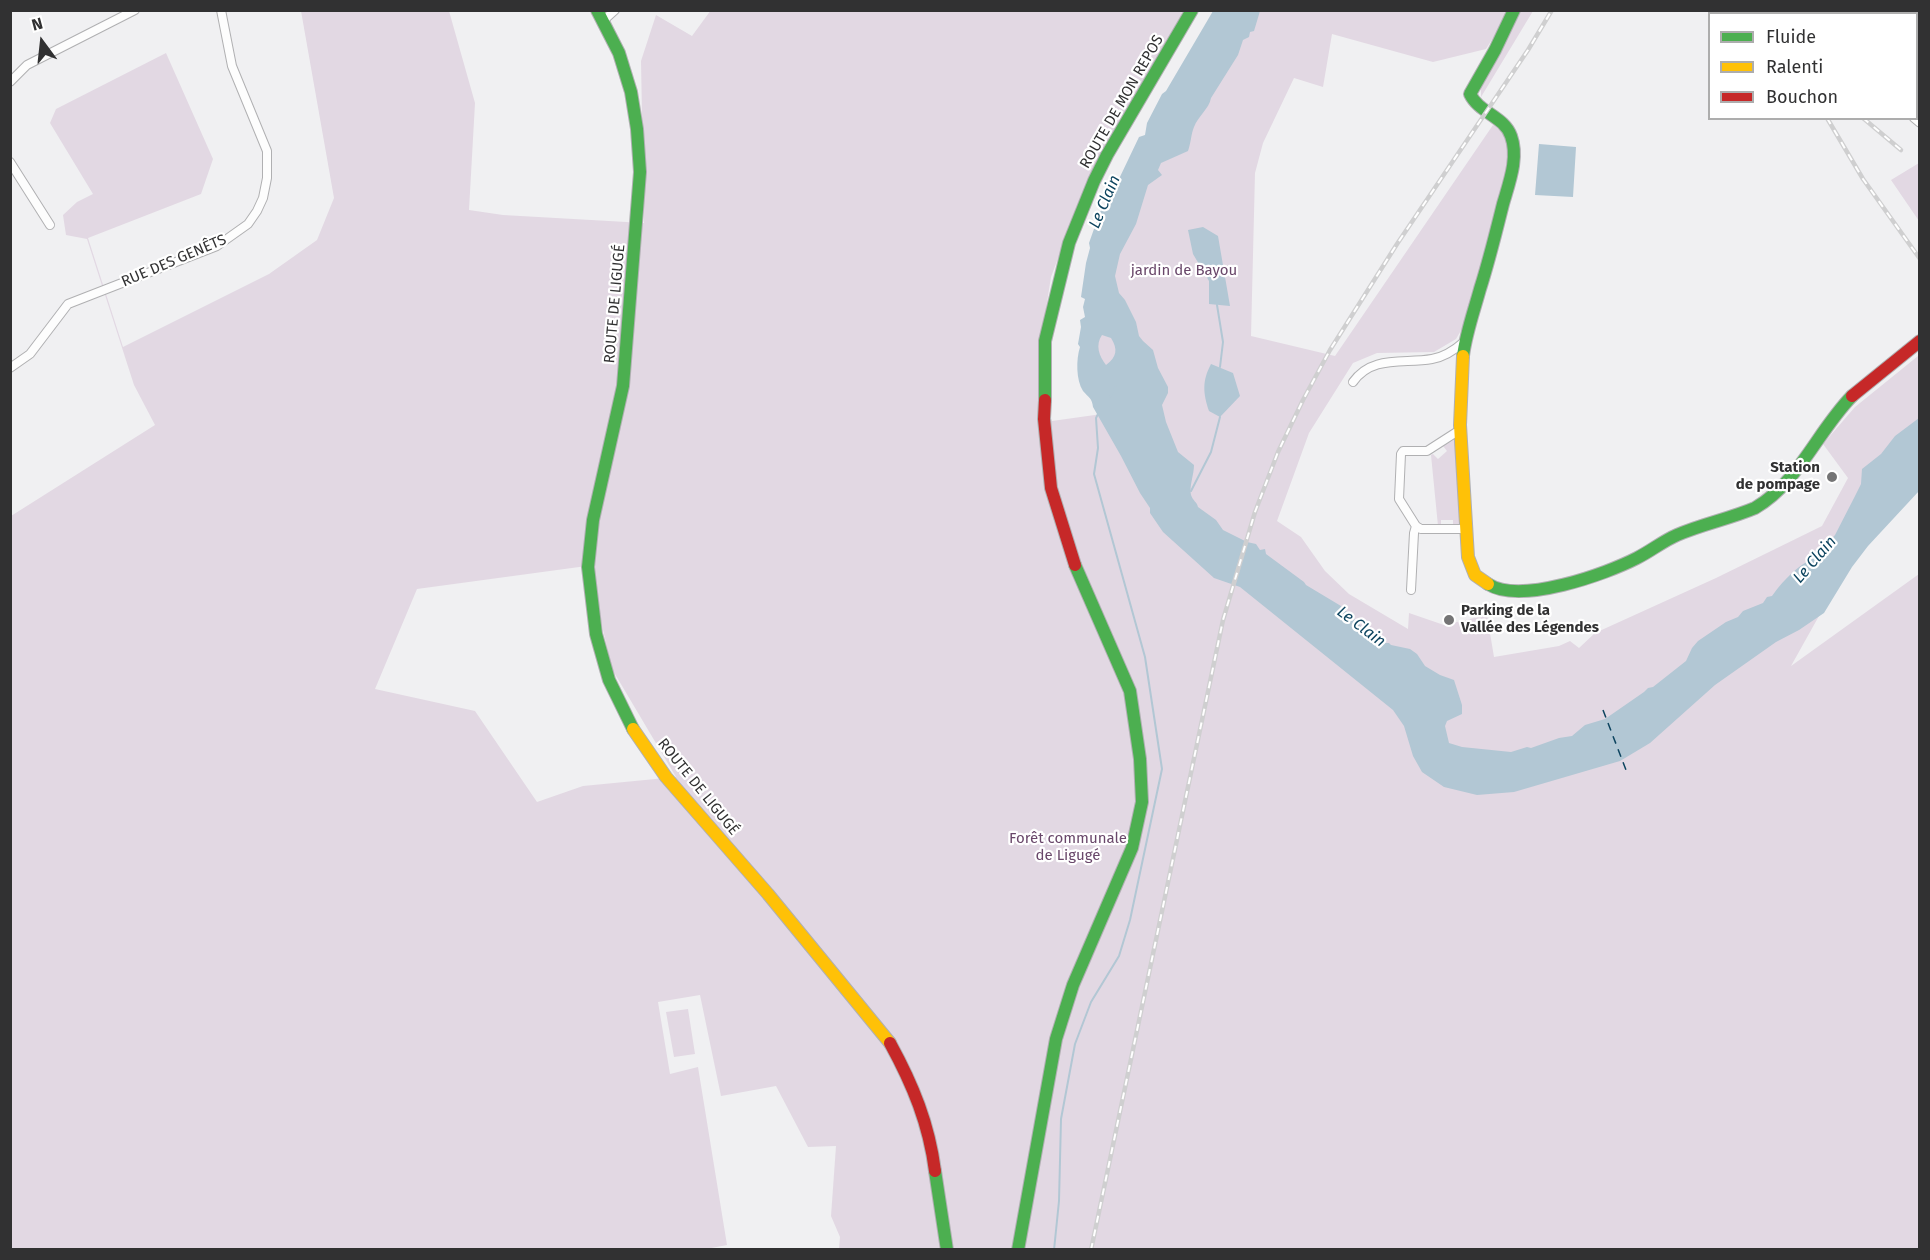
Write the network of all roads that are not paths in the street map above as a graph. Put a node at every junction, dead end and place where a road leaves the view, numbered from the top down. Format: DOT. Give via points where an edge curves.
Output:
graph roads {
  1 [pos="135,10"];
  2 [pos="221,10"];
  3 [pos="615,10"];
  4 [pos="1192,10"];
  5 [pos="1514,10"];
  6 [pos="601,15"];
  7 [pos="10,82"];
  8 [pos="10,162"];
  9 [pos="50,225"];
  10 [pos="1465,340"];
  11 [pos="1920,341"];
  12 [pos="10,368"];
  13 [pos="1353,382"];
  14 [pos="1461,432"];
  15 [pos="1416,526"];
  16 [pos="1468,529"];
  17 [pos="1411,590"];
  18 [pos="947,1250"];
  19 [pos="1018,1250"];
  1 -- 7 [label="street" via="27,65"];
  2 -- 12 [label="street, RUE DES GENÊTS" via="232,66 267,151 267,178 257,211 248,224 218,246 68,304 30,354"];
  3 -- 6 [label="street"];
  4 -- 19 [label="street, ROUTE DE MON REPOS" via="1107,155 1082,208 1069,243 1045,341 1044,419 1051,488 1073,561 1130,691 1142,802 1132,848 1073,985 1056,1039"];
  5 -- 10 [label="street" via="1470,94 1510,130 1514,159"];
  6 -- 18 [label="street, ROUTE DE LIGUGÉ" via="631,93 640,172 623,386 593,520 588,567 596,634 609,680 628,722 666,777 888,1040 911,1083 931,1141"];
  8 -- 9 [label="street"];
  10 -- 13 [label="street" via="1434,359 1374,364 1360,372"];
  10 -- 14 [label="street" via="1460,378"];
  11 -- 16 [label="street" via="1847,401 1778,493 1750,510 1674,536 1620,566 1576,581 1513,592 1486,584 1470,566"];
  14 -- 15 [label="street" via="1427,451 1401,454 1399,500"];
  14 -- 16 [label="street"];
  15 -- 16 [label="street"];
  15 -- 17 [label="street"];
}
